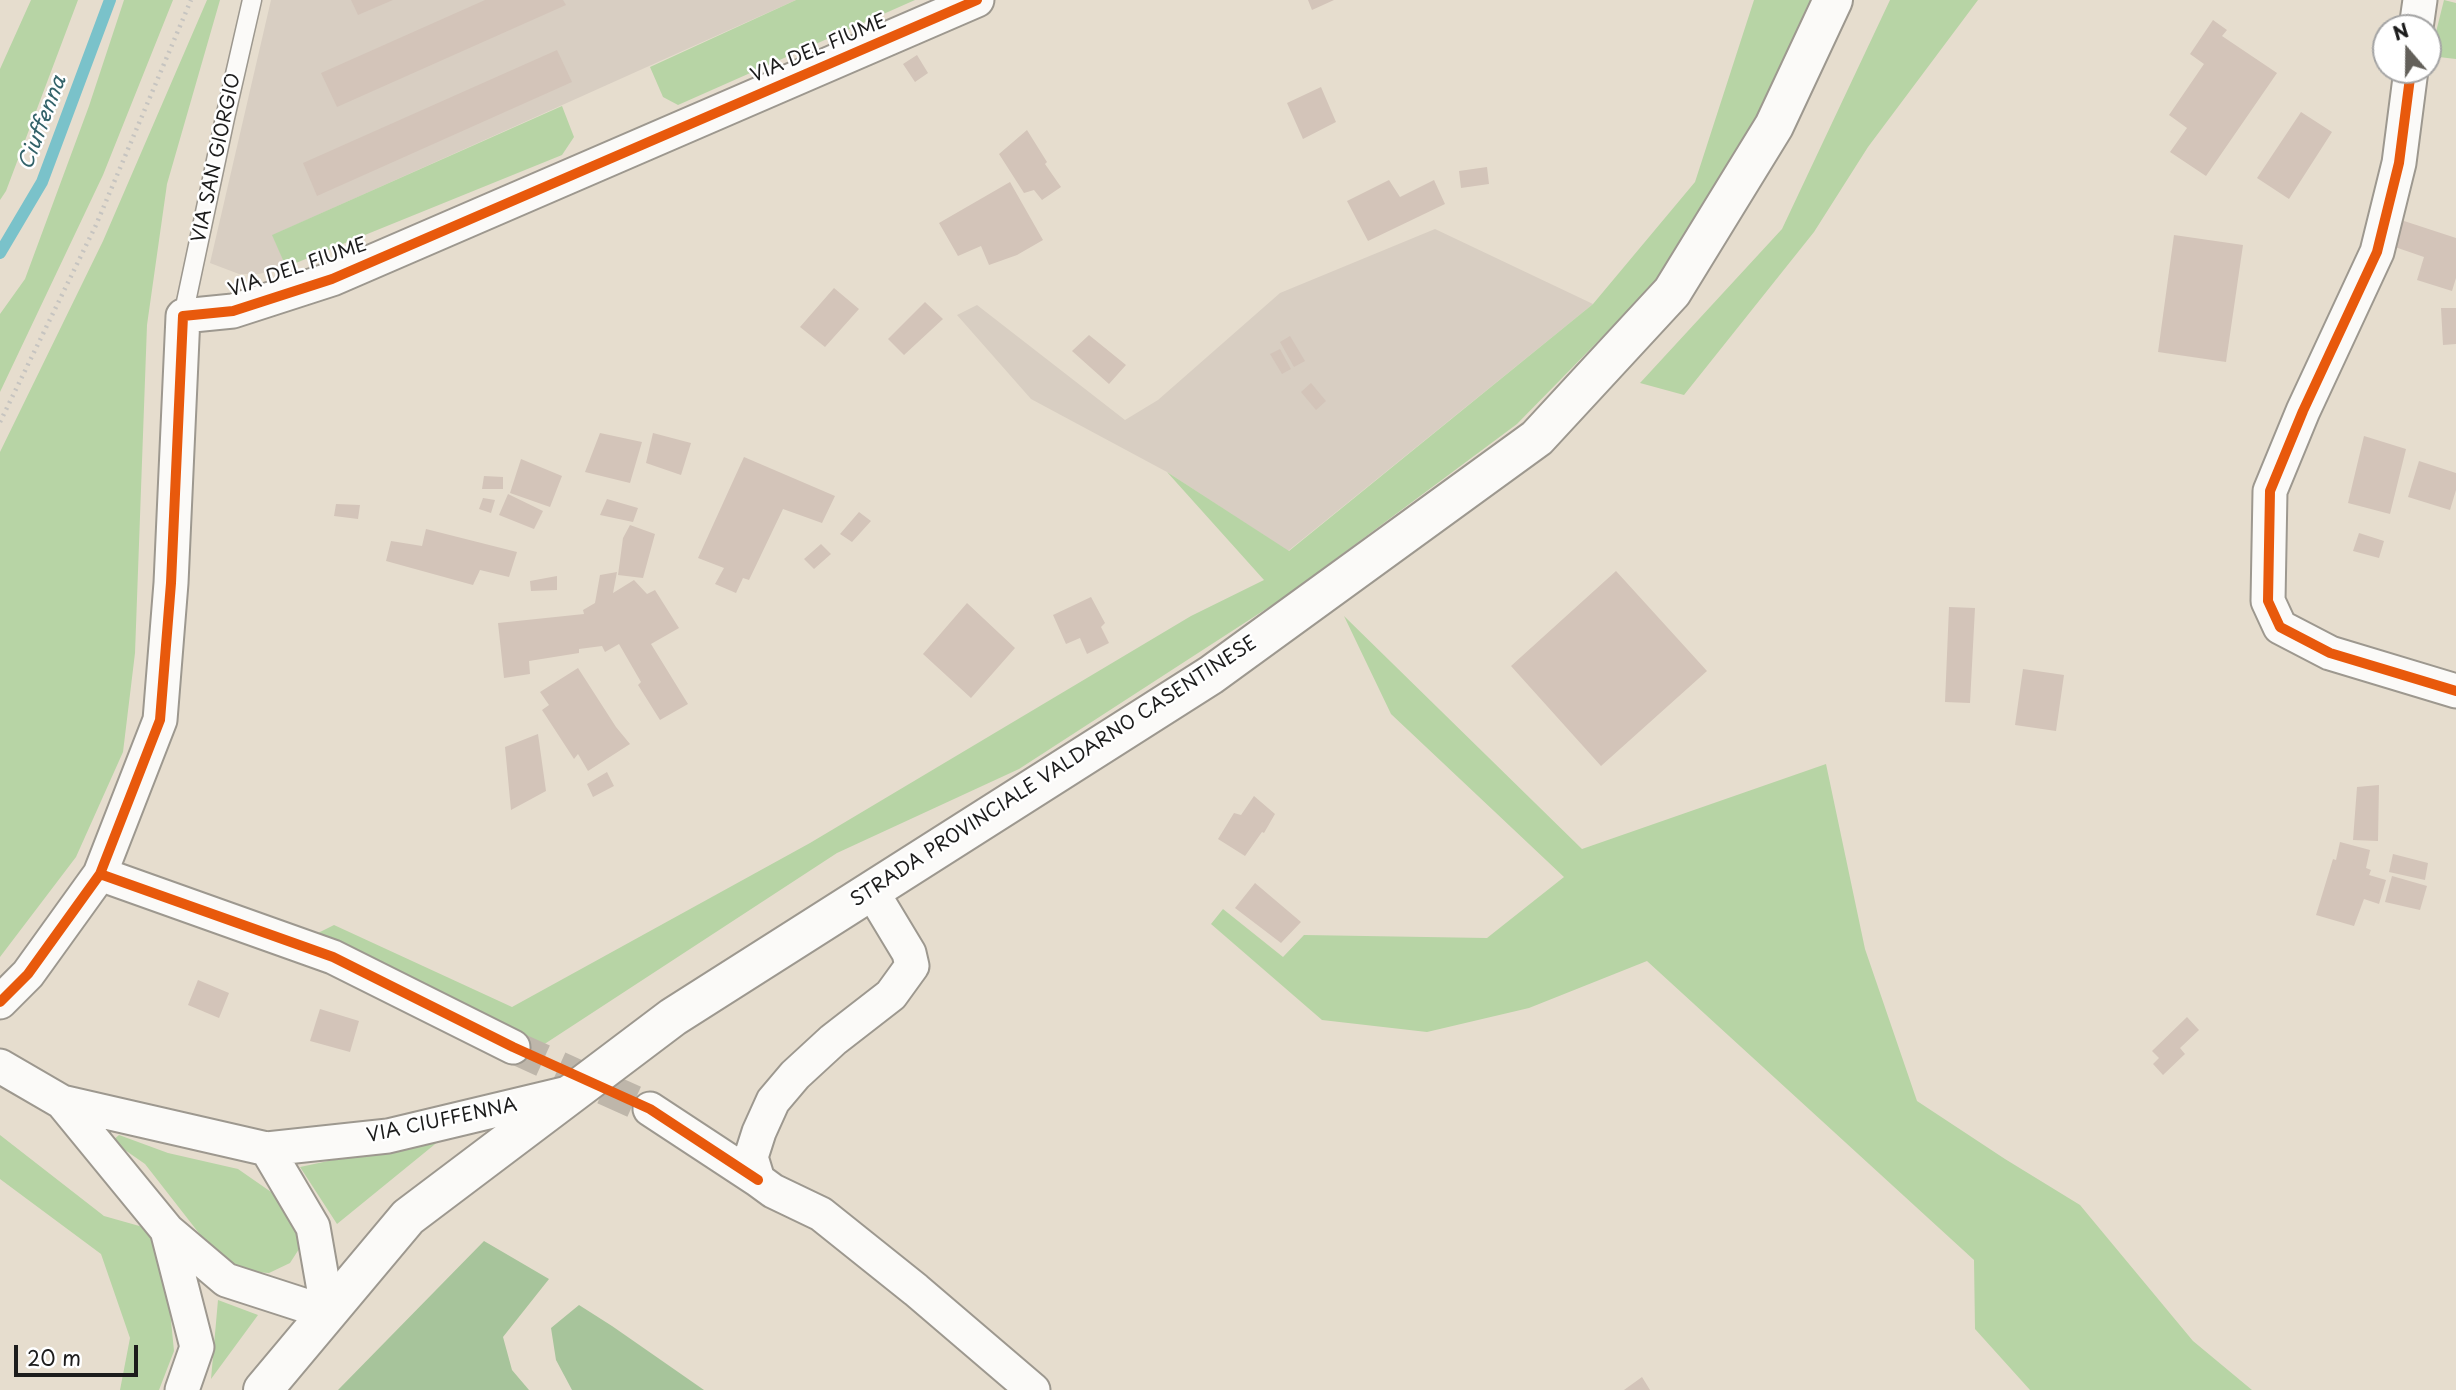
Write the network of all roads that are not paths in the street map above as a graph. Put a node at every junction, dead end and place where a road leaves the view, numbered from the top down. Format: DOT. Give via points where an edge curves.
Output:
graph roads {
  1 [pos="252,0"];
  2 [pos="977,0"];
  3 [pos="1833,0"];
  4 [pos="2409,84"];
  5 [pos="183,316"];
  6 [pos="2456,691"];
  7 [pos="100,874"];
  8 [pos="871,890"];
  9 [pos="0,1002"];
  10 [pos="513,1047"];
  11 [pos="0,1066"];
  12 [pos="575,1091"];
  13 [pos="62,1102"];
  14 [pos="650,1110"];
  15 [pos="268,1149"];
  16 [pos="758,1180"];
  17 [pos="167,1230"];
  18 [pos="328,1313"];
  19 [pos="182,1390"];
  20 [pos="263,1390"];
  21 [pos="1033,1390"];
  1 -- 5 [label="lane, VIA SAN GIORGIO"];
  2 -- 5 [label="street, VIA DEL FIUME" via="332,279 233,311"];
  3 -- 8 [label="main road, STRADA PROVINCIALE VALDARNO CASENTINESE" via="1774,126 1672,292 1537,438 1211,675"];
  4 -- 6 [label="street" via="2399,163 2377,252 2270,491 2268,601 2280,627 2330,653"];
  5 -- 7 [label="street" via="160,720"];
  7 -- 9 [label="street" via="28,974"];
  7 -- 10 [label="street" via="333,957"];
  8 -- 12 [label="main road, STRADA PROVINCIALE VALDARNO CASENTINESE" via="673,1017"];
  8 -- 16 [label="street" via="909,953 912,967 891,995 833,1040 773,1101 751,1157"];
  11 -- 13 [label="street, VIA CIUFFENNA"];
  12 -- 15 [label="street, VIA CIUFFENNA" via="388,1136"];
  12 -- 18 [label="main road, STRADA PROVINCIALE VALDARNO CASENTINESE" via="408,1217"];
  13 -- 15 [label="street, VIA CIUFFENNA"];
  13 -- 17 [label="street"];
  14 -- 16 [label="street"];
  15 -- 18 [label="street" via="313,1227"];
  16 -- 21 [label="street" via="821,1214"];
  17 -- 18 [label="street" via="226,1280"];
  17 -- 19 [label="street" via="197,1347"];
  18 -- 20 [label="main road, STRADA PROVINCIALE VALDARNO CASENTINESE"];
}
